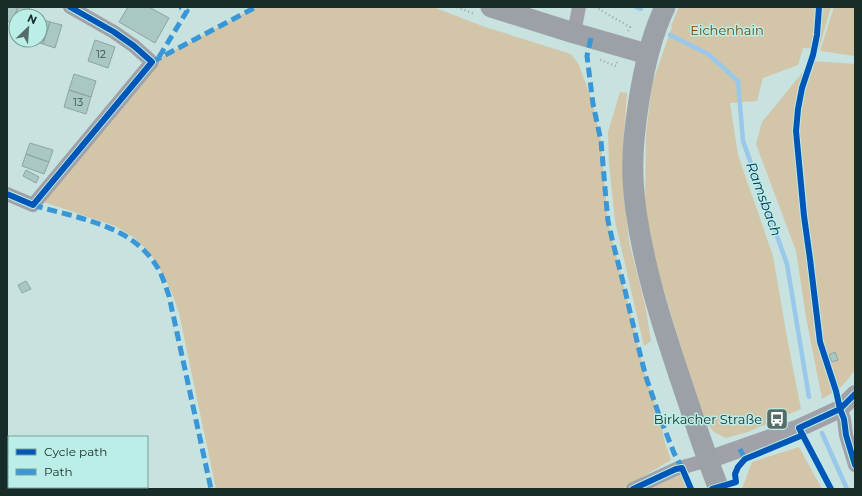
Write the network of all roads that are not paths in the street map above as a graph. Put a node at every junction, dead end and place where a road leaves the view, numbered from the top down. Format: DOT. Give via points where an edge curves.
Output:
graph roads {
  1 [pos="70,7"];
  2 [pos="491,7"];
  3 [pos="579,7"];
  4 [pos="665,7"];
  5 [pos="574,33"];
  6 [pos="648,54"];
  7 [pos="7,194"];
  8 [pos="855,394"];
  9 [pos="840,409"];
  10 [pos="708,460"];
  11 [pos="855,465"];
  12 [pos="632,489"];
  13 [pos="719,489"];
  1 -- 7 [label="street" via="114,32 152,62 33,205"];
  2 -- 5 [label="main road"];
  3 -- 5 [label="street"];
  4 -- 6 [label="main road"];
  5 -- 6 [label="main road"];
  6 -- 10 [label="main road" via="636,123 633,161 639,235 665,333"];
  8 -- 9 [label="street"];
  9 -- 10 [label="street" via="799,428"];
  9 -- 11 [label="street"];
  10 -- 12 [label="street" via="676,470"];
  10 -- 13 [label="main road"];
}
